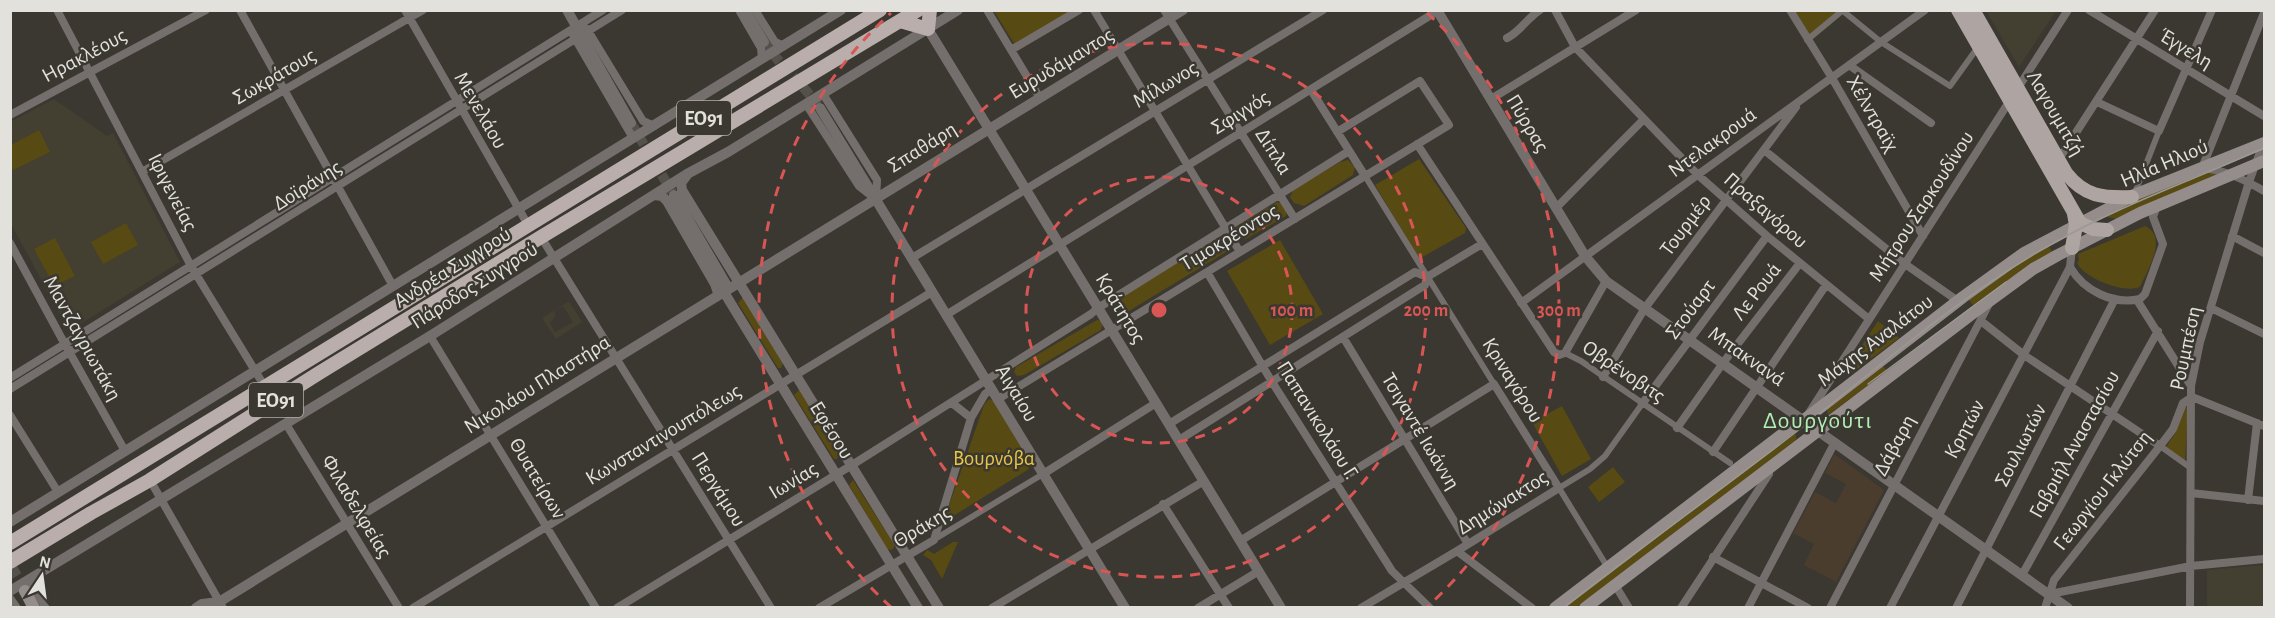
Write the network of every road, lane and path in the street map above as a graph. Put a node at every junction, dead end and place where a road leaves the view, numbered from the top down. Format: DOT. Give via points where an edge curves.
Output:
graph roads {
  1 [pos="57,10"];
  2 [pos="206,10"];
  3 [pos="240,10"];
  4 [pos="423,10"];
  5 [pos="567,10"];
  6 [pos="603,10"];
  7 [pos="622,10"];
  8 [pos="739,10"];
  9 [pos="745,10"];
  10 [pos="755,10"];
  11 [pos="841,10"];
  12 [pos="880,10"];
  13 [pos="918,10"];
  14 [pos="930,10"];
  15 [pos="958,10"];
  16 [pos="987,10"];
  17 [pos="1079,10"];
  18 [pos="1094,10"];
  19 [pos="1183,10"];
  20 [pos="1323,10"];
  21 [pos="1540,10"];
  22 [pos="1555,10"];
  23 [pos="1616,10"];
  24 [pos="1636,10"];
  25 [pos="1790,10"];
  26 [pos="1925,10"];
  27 [pos="1958,10"];
  28 [pos="1973,10"];
  29 [pos="2068,10"];
  30 [pos="2089,10"];
  31 [pos="2155,10"];
  32 [pos="2212,10"];
  33 [pos="1438,11"];
  34 [pos="1843,11"];
  35 [pos="2265,13"];
  36 [pos="408,15"];
  37 [pos="1167,15"];
  38 [pos="1622,19"];
  39 [pos="900,21"];
  40 [pos="928,29"];
  41 [pos="579,31"];
  42 [pos="1507,38"];
  43 [pos="1807,39"];
  44 [pos="2136,39"];
  45 [pos="764,42"];
  46 [pos="1881,42"];
  47 [pos="784,46"];
  48 [pos="1978,46"];
  49 [pos="1575,47"];
  50 [pos="1011,50"];
  51 [pos="1118,50"];
  52 [pos="762,59"];
  53 [pos="1849,65"];
  54 [pos="2186,69"];
  55 [pos="89,72"];
  56 [pos="1832,78"];
  57 [pos="1208,79"];
  58 [pos="2018,88"];
  59 [pos="285,90"];
  60 [pos="1311,90"];
  61 [pos="823,94"];
  62 [pos="2230,96"];
  63 [pos="1040,98"];
  64 [pos="1491,99"];
  65 [pos="1801,100"];
  66 [pos="2009,101"];
  67 [pos="2097,102"];
  68 [pos="456,103"];
  69 [pos="806,104"];
  70 [pos="820,108"];
  71 [pos="461,112"];
  72 [pos="1154,112"];
  73 [pos="10,115"];
  74 [pos="2265,116"];
  75 [pos="1643,120"];
  76 [pos="631,123"];
  77 [pos="1931,123"];
  78 [pos="654,126"];
  79 [pos="990,129"];
  80 [pos="2159,131"];
  81 [pos="1337,132"];
  82 [pos="1242,133"];
  83 [pos="633,138"];
  84 [pos="2264,142"];
  85 [pos="1417,144"];
  86 [pos="1764,150"];
  87 [pos="1349,151"];
  88 [pos="2059,159"];
  89 [pos="2260,163"];
  90 [pos="1188,166"];
  91 [pos="2202,168"];
  92 [pos="142,172"];
  93 [pos="687,174"];
  94 [pos="1698,175"];
  95 [pos="2233,175"];
  96 [pos="1365,176"];
  97 [pos="333,178"];
  98 [pos="2249,182"];
  99 [pos="338,187"];
  100 [pos="1026,189"];
  101 [pos="2265,192"];
  102 [pos="1280,194"];
  103 [pos="654,195"];
  104 [pos="674,195"];
  105 [pos="2133,196"];
  106 [pos="876,199"];
  107 [pos="1726,200"];
  108 [pos="2157,206"];
  109 [pos="1556,207"];
  110 [pos="517,208"];
  111 [pos="1295,219"];
  112 [pos="2077,220"];
  113 [pos="528,225"];
  114 [pos="1226,229"];
  115 [pos="2107,230"];
  116 [pos="1767,236"];
  117 [pos="1923,236"];
  118 [pos="2232,236"];
  119 [pos="541,237"];
  120 [pos="11,244"];
  121 [pos="1482,244"];
  122 [pos="1060,245"];
  123 [pos="2072,248"];
  124 [pos="1240,252"];
  125 [pos="2265,253"];
  126 [pos="1585,256"];
  127 [pos="555,258"];
  128 [pos="912,258"];
  129 [pos="1800,263"];
  130 [pos="1905,264"];
  131 [pos="2070,267"];
  132 [pos="194,270"];
  133 [pos="1206,272"];
  134 [pos="1427,277"];
  135 [pos="1606,281"];
  136 [pos="739,284"];
  137 [pos="1826,285"];
  138 [pos="393,286"];
  139 [pos="722,291"];
  140 [pos="932,292"];
  141 [pos="2115,298"];
  142 [pos="1991,300"];
  143 [pos="2138,300"];
  144 [pos="1958,302"];
  145 [pos="1521,303"];
  146 [pos="1098,308"];
  147 [pos="1645,308"];
  148 [pos="2211,308"];
  149 [pos="946,315"];
  150 [pos="1869,319"];
  151 [pos="1981,321"];
  152 [pos="1112,330"];
  153 [pos="2158,332"];
  154 [pos="2265,334"];
  155 [pos="430,336"];
  156 [pos="1343,337"];
  157 [pos="1690,340"];
  158 [pos="67,349"];
  159 [pos="1565,353"];
  160 [pos="2024,355"];
  161 [pos="616,358"];
  162 [pos="1723,363"];
  163 [pos="1263,366"];
  164 [pos="256,371"];
  165 [pos="795,374"];
  166 [pos="1603,377"];
  167 [pos="10,378"];
  168 [pos="1272,382"];
  169 [pos="780,383"];
  170 [pos="1494,384"];
  171 [pos="2071,385"];
  172 [pos="2191,386"];
  173 [pos="265,387"];
  174 [pos="1757,387"];
  175 [pos="10,389"];
  176 [pos="992,389"];
  177 [pos="2192,397"];
  178 [pos="952,403"];
  179 [pos="1156,403"];
  180 [pos="1642,404"];
  181 [pos="2111,413"];
  182 [pos="10,415"];
  183 [pos="971,418"];
  184 [pos="1804,420"];
  185 [pos="286,424"];
  186 [pos="1169,424"];
  187 [pos="2261,424"];
  188 [pos="1677,428"];
  189 [pos="1819,431"];
  190 [pos="491,435"];
  191 [pos="1405,439"];
  192 [pos="1179,440"];
  193 [pos="1835,442"];
  194 [pos="2160,446"];
  195 [pos="673,449"];
  196 [pos="125,451"];
  197 [pos="1713,452"];
  198 [pos="1730,463"];
  199 [pos="852,465"];
  200 [pos="2191,468"];
  201 [pos="1043,474"];
  202 [pos="1769,474"];
  203 [pos="836,475"];
  204 [pos="150,480"];
  205 [pos="1204,481"];
  206 [pos="1335,482"];
  207 [pos="1893,484"];
  208 [pos="1559,489"];
  209 [pos="58,492"];
  210 [pos="2191,493"];
  211 [pos="162,500"];
  212 [pos="2248,500"];
  213 [pos="2265,501"];
  214 [pos="1163,504"];
  215 [pos="1938,516"];
  216 [pos="10,522"];
  217 [pos="346,524"];
  218 [pos="546,526"];
  219 [pos="729,540"];
  220 [pos="934,540"];
  221 [pos="1240,541"];
  222 [pos="10,543"];
  223 [pos="1468,544"];
  224 [pos="1089,549"];
  225 [pos="1986,549"];
  226 [pos="1457,551"];
  227 [pos="907,556"];
  228 [pos="1713,557"];
  229 [pos="2265,559"];
  230 [pos="10,562"];
  231 [pos="892,565"];
  232 [pos="2191,566"];
  233 [pos="1608,568"];
  234 [pos="1259,571"];
  235 [pos="2022,575"];
  236 [pos="1403,582"];
  237 [pos="1761,583"];
  238 [pos="27,585"];
  239 [pos="1615,585"];
  240 [pos="10,591"];
  241 [pos="1221,594"];
  242 [pos="2050,594"];
  243 [pos="10,598"];
  244 [pos="219,606"];
  245 [pos="1685,606"];
  246 [pos="1428,607"];
  247 [pos="16,608"];
  248 [pos="34,608"];
  249 [pos="46,608"];
  250 [pos="196,608"];
  251 [pos="399,608"];
  252 [pos="414,608"];
  253 [pos="596,608"];
  254 [pos="617,608"];
  255 [pos="771,608"];
  256 [pos="819,608"];
  257 [pos="918,608"];
  258 [pos="939,608"];
  259 [pos="992,608"];
  260 [pos="1125,608"];
  261 [pos="1198,608"];
  262 [pos="1229,608"];
  263 [pos="1281,608"];
  264 [pos="1361,608"];
  265 [pos="1532,608"];
  266 [pos="1555,608"];
  267 [pos="1585,608"];
  268 [pos="1629,608"];
  269 [pos="1749,608"];
  270 [pos="1808,608"];
  271 [pos="1830,608"];
  272 [pos="1890,608"];
  273 [pos="1956,608"];
  274 [pos="2045,608"];
  275 [pos="2068,608"];
  276 [pos="2190,608"];
  1 -- 55 [label="street, Ιφιγενείας"];
  2 -- 55 [label="street, Ηρακλέους"];
  3 -- 59 [label="street"];
  4 -- 36 [label="street, Σωκράτους"];
  5 -- 41 [label="street"];
  6 -- 41 [label="street, Δοϊράνης"];
  7 -- 41 [label="street, Δοϊράνης"];
  8 -- 52 [label="street" via="761,48"];
  9 -- 45 [label="street"];
  10 -- 47 [label="street" via="775,42"];
  11 -- 47 [label="street, Πάροδος Συγγρού"];
  12 -- 113 [label="highway, Ανδρέα Συγγρού / ΕΟ91"];
  13 -- 39 [label="highway, Ανδρέα Συγγρού / ΕΟ91"];
  14 -- 40 [label="highway"];
  15 -- 40 [label="street, Πάροδος Συγγρού"];
  16 -- 50 [label="street"];
  17 -- 50 [label="street"];
  18 -- 51 [label="street"];
  19 -- 37 [label="street, Ευρυδάμαντος"];
  20 -- 57 [label="street, Μίλωνος"];
  21 -- 42 [label="street"];
  22 -- 49 [label="street, Πραξαγόρου"];
  23 -- 38 [label="street"];
  24 -- 38 [label="street"];
  25 -- 43 [label="street, Χέλντραϊχ"];
  26 -- 46 [label="street, Ντελακρουά"];
  27 -- 48 [label="main road, Λαγουμιτζή"];
  28 -- 58 [label="main road, Λαγουμιτζή"];
  29 -- 58 [label="street, Μήτρου Σαρκουδίνου"];
  30 -- 44 [label="street, Έγγελη"];
  31 -- 44 [label="street"];
  32 -- 54 [label="street"];
  33 -- 60 [label="street, Σφιγγός"];
  33 -- 64 [label="street, Πύρρας"];
  34 -- 43 [label="street"];
  34 -- 46 [label="street"];
  35 -- 62 [label="street"];
  36 -- 59 [label="street, Σωκράτους"];
  36 -- 68 [label="street, Μενελάου"];
  37 -- 51 [label="street, Ευρυδάμαντος"];
  37 -- 57 [label="street, Δίπλα"];
  38 -- 49 [label="street"];
  39 -- 40 [label="highway"];
  39 -- 119 [label="highway, Ανδρέα Συγγρού / ΕΟ91"];
  40 -- 61 [label="street, Πάροδος Συγγρού"];
  40 -- 79 [label="street, Κράτητος"];
  41 -- 68 [label="street, Δοϊράνης"];
  41 -- 71 [label="street, Δοϊράνης"];
  41 -- 76 [label="street"];
  41 -- 78 [label="street" via="643,121"];
  41 -- 83 [label="street"];
  43 -- 56 [label="street, Χέλντραϊχ"];
  44 -- 54 [label="street, Έγγελη"];
  44 -- 67 [label="street"];
  46 -- 48 [label="street" via="1950,86"];
  46 -- 53 [label="street, Ντελακρουά"];
  47 -- 52 [label="street, Πάροδος Συγγρού"];
  48 -- 66 [label="main road, Λαγουμιτζή"];
  49 -- 64 [label="street"];
  49 -- 75 [label="street, Πραξαγόρου"];
  50 -- 63 [label="street"];
  51 -- 63 [label="street, Ευρυδάμαντος"];
  51 -- 72 [label="street"];
  52 -- 78 [label="street, Πάροδος Συγγρού"];
  53 -- 56 [label="street, Ντελακρουά"];
  53 -- 77 [label="street"];
  54 -- 62 [label="street, Έγγελη"];
  54 -- 80 [label="street"];
  55 -- 73 [label="street, Ηρακλέους"];
  55 -- 92 [label="street, Ιφιγενείας"];
  56 -- 65 [label="street, Ντελακρουά"];
  56 -- 117 [label="street, Χέλντραϊχ"];
  57 -- 72 [label="street, Μίλωνος"];
  57 -- 82 [label="street, Δίπλα"];
  58 -- 66 [label="street, Μήτρου Σαρκουδίνου"];
  58 -- 88 [label="main road, Λαγουμιτζή"];
  59 -- 92 [label="street, Σωκράτους"];
  59 -- 97 [label="street"];
  60 -- 81 [label="street, Κριναγόρου"];
  60 -- 82 [label="street, Σφιγγός"];
  61 -- 69 [label="street, Πάροδος Συγγρού"];
  61 -- 106 [label="street, Αιγαίου" via="877,180"];
  62 -- 74 [label="street, Έγγελη"];
  62 -- 91 [label="street"];
  63 -- 79 [label="street, Ευρυδάμαντος"];
  64 -- 109 [label="street, Πύρρας"];
  65 -- 86 [label="street, Τουρμέρ"];
  65 -- 94 [label="street, Ντελακρουά"];
  66 -- 112 [label="main road, Λαγουμιτζή"];
  66 -- 117 [label="street, Μήτρου Σαρκουδίνου"];
  67 -- 80 [label="street"];
  67 -- 88 [label="street"];
  68 -- 71 [label="street, Μενελάου"];
  68 -- 97 [label="street, Δοϊράνης"];
  69 -- 93 [label="street, Πάροδος Συγγρού"];
  69 -- 106 [label="street, Αιγαίου" via="859,186"];
  70 -- 106 [label="street, Αιγαίου"];
  71 -- 99 [label="street, Δοϊράνης"];
  71 -- 110 [label="street, Μενελάου"];
  72 -- 90 [label="street"];
  72 -- 100 [label="street, Μίλωνος"];
  75 -- 94 [label="street, Πραξαγόρου"];
  75 -- 109 [label="street"];
  78 -- 83 [label="street, Πάροδος Συγγρού"];
  79 -- 100 [label="street, Κράτητος"];
  79 -- 106 [label="street, Σπαθάρη"];
  80 -- 105 [label="street"];
  81 -- 85 [label="street, Τιμοκρέοντος" via="1420,81 1449,125"];
  81 -- 87 [label="street, Κριναγόρου"];
  82 -- 90 [label="street, Σφιγγός"];
  82 -- 102 [label="street, Δίπλα"];
  83 -- 110 [label="street, Πάροδος Συγγρού"];
  84 -- 89 [label="street, Ρουμπέση"];
  84 -- 91 [label="main road, Ηλία Ηλιού"];
  85 -- 96 [label="street, Τιμοκρέοντος"];
  85 -- 121 [label="street, Οβρένοβιτς"];
  86 -- 107 [label="street, Τουρμέρ"];
  86 -- 130 [label="street"];
  87 -- 96 [label="street, Κριναγόρου"];
  87 -- 102 [label="street, Τιμοκρέοντος"];
  88 -- 105 [label="main road, Λαγουμιτζή" via="2074,183 2084,190 2104,196"];
  89 -- 95 [label="main road, Ηλία Ηλιού"];
  89 -- 98 [label="street, Ρουμπέση"];
  90 -- 114 [label="street"];
  90 -- 122 [label="street, Σφιγγός"];
  91 -- 95 [label="street"];
  91 -- 105 [label="main road, Ηλία Ηλιού"];
  92 -- 132 [label="street, Ιφιγενείας"];
  93 -- 103 [label="street, Πάροδος Συγγρού"];
  93 -- 136 [label="street, Εφέσου" via="681,183 682,190"];
  94 -- 107 [label="street, Πραξαγόρου"];
  94 -- 126 [label="street, Ντελακρουά"];
  95 -- 98 [label="street"];
  95 -- 108 [label="main road, Ηλία Ηλιού"];
  96 -- 111 [label="street, Τιμοκρέοντος"];
  96 -- 134 [label="street, Κριναγόρου"];
  97 -- 99 [label="street"];
  97 -- 132 [label="street, Δοϊράνης"];
  98 -- 101 [label="street"];
  98 -- 118 [label="street, Ρουμπέση"];
  99 -- 132 [label="street, Δοϊράνης"];
  99 -- 138 [label="street"];
  100 -- 122 [label="street, Κράτητος"];
  100 -- 128 [label="street, Μίλωνος"];
  102 -- 111 [label="street, Δίπλα"];
  102 -- 114 [label="street, Τιμοκρέοντος"];
  103 -- 127 [label="street, Πάροδος Συγγρού"];
  103 -- 139 [label="street" via="667,201"];
  104 -- 139 [label="street"];
  105 -- 112 [label="main road, Ηλία Ηλιού"];
  106 -- 128 [label="street, Αιγαίου"];
  106 -- 136 [label="street"];
  107 -- 116 [label="street, Πραξαγόρου"];
  107 -- 147 [label="street, Τουρμέρ"];
  108 -- 115 [label="main road, Ηλία Ηλιού"];
  108 -- 143 [label="street" via="2153,218 2163,247 2145,294"];
  109 -- 126 [label="street, Πύρρας"];
  110 -- 113 [label="street, Μενελάου"];
  110 -- 138 [label="street, Πάροδος Συγγρού"];
  111 -- 124 [label="street, Τιμοκρέοντος"];
  112 -- 115 [label="main road" via="2093,229"];
  112 -- 123 [label="main road"];
  112 -- 144 [label="main road, Μάχης Αναλάτου"];
  113 -- 173 [label="highway, Ανδρέα Συγγρού / ΕΟ91"];
  114 -- 124 [label="street"];
  114 -- 146 [label="street, Τιμοκρέοντος"];
  115 -- 123 [label="main road, Μάχης Αναλάτου"];
  116 -- 129 [label="street, Πραξαγόρου"];
  116 -- 157 [label="street, Στούαρτ"];
  117 -- 130 [label="street, Μήτρου Σαρκουδίνου"];
  118 -- 125 [label="street"];
  118 -- 148 [label="street, Ρουμπέση"];
  119 -- 127 [label="street, Περγάμου"];
  119 -- 204 [label="highway, Ανδρέα Συγγρού / ΕΟ91"];
  120 -- 158 [label="street, Μαντζαγριωτάκη"];
  121 -- 134 [label="street"];
  121 -- 145 [label="street, Οβρένοβιτς"];
  122 -- 146 [label="street, Κράτητος"];
  122 -- 149 [label="street, Σφιγγός"];
  123 -- 131 [label="street"];
  123 -- 142 [label="main road, Μάχης Αναλάτου" via="2033,269"];
  124 -- 133 [label="street, Τιμοκρέοντος"];
  126 -- 135 [label="street, Μπακνανά"];
  126 -- 145 [label="street, Ντελακρουά"];
  127 -- 155 [label="street, Πάροδος Συγγρού"];
  127 -- 161 [label="street, Περγάμου"];
  128 -- 140 [label="street, Αιγαίου"];
  129 -- 137 [label="street, Πραξαγόρου"];
  129 -- 162 [label="street, Λε Ρουά"];
  130 -- 144 [label="street"];
  130 -- 150 [label="street, Μήτρου Σαρκουδίνου"];
  131 -- 141 [label="street" via="2090,290"];
  131 -- 160 [label="street, Κρητών"];
  132 -- 158 [label="street, Δοϊράνης"];
  132 -- 164 [label="street, Ιφιγενείας"];
  133 -- 152 [label="street, Τιμοκρέοντος"];
  133 -- 163 [label="street, Παπανικολάου Γ."];
  134 -- 156 [label="street" via="1425,285"];
  134 -- 163 [label="street" via="1415,272"];
  134 -- 170 [label="street, Κριναγόρου"];
  135 -- 147 [label="street, Μπακνανά"];
  135 -- 159 [label="street"];
  136 -- 139 [label="street"];
  136 -- 165 [label="street, Εφέσου"];
  137 -- 150 [label="street, Πραξαγόρου"];
  137 -- 174 [label="street"];
  138 -- 164 [label="street, Πάροδος Συγγρού"];
  139 -- 161 [label="street, Νικολάου Πλαστήρα"];
  139 -- 169 [label="street, Εφέσου"];
  140 -- 149 [label="street, Αιγαίου"];
  140 -- 165 [label="street, Κωνσταντινουπόλεως"];
  141 -- 143 [label="street"];
  141 -- 171 [label="street, Σουλιωτών"];
  142 -- 151 [label="street, Δάβαρη"];
  142 -- 189 [label="main road, Μάχης Αναλάτου"];
  143 -- 153 [label="street"];
  144 -- 184 [label="main road, Μάχης Αναλάτου"];
  145 -- 159 [label="street, Οβρένοβιτς" via="1554,352"];
  146 -- 152 [label="street, Κράτητος"];
  146 -- 176 [label="street, Τιμοκρέοντος"];
  147 -- 157 [label="street, Μπακνανά"];
  147 -- 166 [label="street, Τουρμέρ"];
  148 -- 154 [label="street"];
  148 -- 172 [label="street, Ρουμπέση"];
  149 -- 176 [label="street, Αιγαίου"];
  150 -- 184 [label="street, Μήτρου Σαρκουδίνου"];
  151 -- 160 [label="street"];
  151 -- 207 [label="street, Δάβαρη"];
  152 -- 176 [label="street, Τιμοκρέοντος"];
  152 -- 179 [label="street, Κράτητος"];
  153 -- 172 [label="street"];
  153 -- 181 [label="street, Γαβριήλ Αναστασίου"];
  155 -- 185 [label="street, Πάροδος Συγγρού"];
  155 -- 190 [label="street, Θυατείρων"];
  156 -- 168 [label="street"];
  156 -- 191 [label="street, Τσιγαντέ Ιωάννη"];
  157 -- 162 [label="street, Μπακνανά"];
  157 -- 180 [label="street, Στούαρτ"];
  158 -- 167 [label="street, Δοϊράνης"];
  158 -- 175 [label="street, Δοϊράνης"];
  158 -- 196 [label="street, Μαντζαγριωτάκη"];
  159 -- 166 [label="street, Οβρένοβιτς"];
  160 -- 171 [label="street"];
  160 -- 215 [label="street, Κρητών"];
  161 -- 190 [label="street, Νικολάου Πλαστήρα"];
  161 -- 195 [label="street, Περγάμου"];
  162 -- 174 [label="street, Μπακνανά"];
  162 -- 188 [label="street, Λε Ρουά"];
  163 -- 168 [label="street, Παπανικολάου Γ."];
  163 -- 186 [label="street"];
  164 -- 173 [label="street, Ιφιγενείας"];
  164 -- 196 [label="street, Πάροδος Συγγρού"];
  165 -- 169 [label="street, Κωνσταντινουπόλεως"];
  165 -- 199 [label="street, Εφέσου"];
  166 -- 180 [label="street, Οβρένοβιτς"];
  168 -- 192 [label="street"];
  168 -- 206 [label="street, Παπανικολάου Γ."];
  169 -- 195 [label="street, Κωνσταντινουπόλεως"];
  169 -- 203 [label="street, Εφέσου"];
  170 -- 191 [label="street"];
  170 -- 208 [label="street, Κριναγόρου"];
  171 -- 181 [label="street"];
  171 -- 225 [label="street, Σουλιωτών"];
  172 -- 177 [label="street, Ρουμπέση"];
  173 -- 222 [label="highway, Ανδρέα Συγγρού / ΕΟ91"];
  174 -- 184 [label="street, Μπακνανά"];
  174 -- 197 [label="street"];
  176 -- 178 [label="street, Ιωνίας"];
  176 -- 183 [label="street"];
  176 -- 201 [label="street, Αιγαίου"];
  177 -- 187 [label="street"];
  177 -- 194 [label="street, Γεωργίου Γκλύτση" via="2183,403 2173,429"];
  177 -- 200 [label="street, Ρουμπέση"];
  178 -- 183 [label="street"];
  178 -- 199 [label="street, Ιωνίας"];
  179 -- 186 [label="street, Κράτητος"];
  179 -- 201 [label="street"];
  180 -- 188 [label="street, Οβρένοβιτς"];
  180 -- 208 [label="street, Δημώνακτος" via="1605,456"];
  181 -- 194 [label="street"];
  181 -- 235 [label="street, Γαβριήλ Αναστασίου"];
  182 -- 209 [label="street"];
  183 -- 220 [label="street"];
  184 -- 189 [label="street, Μπακνανά"];
  184 -- 233 [label="main road, Μάχης Αναλάτου"];
  185 -- 211 [label="street, Πάροδος Συγγρού"];
  185 -- 217 [label="street, Φιλαδελφείας"];
  186 -- 192 [label="street, Κράτητος"];
  187 -- 212 [label="street"];
  188 -- 197 [label="street, Οβρένοβιτς"];
  189 -- 193 [label="street, Μπακνανά"];
  189 -- 239 [label="main road, Μάχης Αναλάτου"];
  190 -- 217 [label="street, Νικολάου Πλαστήρα"];
  190 -- 218 [label="street, Θυατείρων"];
  191 -- 206 [label="street"];
  191 -- 223 [label="street, Τσιγαντέ Ιωάννη"];
  192 -- 205 [label="street, Κράτητος"];
  193 -- 207 [label="street, Μπακνανά"];
  193 -- 237 [label="street"];
  194 -- 200 [label="street"];
  194 -- 242 [label="street, Γεωργίου Γκλύτση" via="2054,580"];
  195 -- 218 [label="street, Κωνσταντινουπόλεως"];
  195 -- 219 [label="street, Περγάμου"];
  196 -- 209 [label="street, Πάροδος Συγγρού"];
  197 -- 198 [label="street, Οβρένοβιτς"];
  199 -- 203 [label="street, Ιωνίας"];
  199 -- 227 [label="street, Εφέσου"];
  200 -- 210 [label="street, Ρουμπέση"];
  201 -- 220 [label="street, Θράκης"];
  201 -- 224 [label="street, Αιγαίου"];
  202 -- 228 [label="street"];
  203 -- 219 [label="street, Ιωνίας"];
  203 -- 231 [label="street, Εφέσου"];
  204 -- 211 [label="street"];
  204 -- 230 [label="highway, Ανδρέα Συγγρού / ΕΟ91"];
  205 -- 214 [label="street"];
  205 -- 221 [label="street, Κράτητος"];
  206 -- 221 [label="street"];
  206 -- 236 [label="street, Παπανικολάου Γ."];
  207 -- 215 [label="street, Μπακνανά"];
  207 -- 271 [label="street, Δάβαρη"];
  208 -- 223 [label="street, Δημώνακτος"];
  208 -- 233 [label="street, Κριναγόρου"];
  209 -- 216 [label="street, Πάροδος Συγγρού"];
  210 -- 212 [label="street"];
  210 -- 232 [label="street, Ρουμπέση"];
  211 -- 238 [label="street, Πάροδος Συγγρού"];
  211 -- 244 [label="street"];
  212 -- 213 [label="street"];
  214 -- 224 [label="street"];
  214 -- 241 [label="street"];
  215 -- 225 [label="street, Μπακνανά"];
  215 -- 272 [label="street, Κρητών"];
  217 -- 244 [label="street, Νικολάου Πλαστήρα"];
  217 -- 251 [label="street, Φιλαδελφείας"];
  218 -- 252 [label="street, Κωνσταντινουπόλεως"];
  218 -- 253 [label="street, Θυατείρων"];
  219 -- 254 [label="street, Ιωνίας"];
  219 -- 255 [label="street, Περγάμου"];
  220 -- 227 [label="street, Θράκης"];
  221 -- 234 [label="street, Κράτητος"];
  223 -- 226 [label="street, Δημώνακτος"];
  224 -- 259 [label="street"];
  224 -- 260 [label="street, Αιγαίου"];
  225 -- 235 [label="street, Μπακνανά"];
  225 -- 273 [label="street, Σουλιωτών"];
  226 -- 236 [label="street, Δημώνακτος"];
  226 -- 265 [label="street"];
  227 -- 231 [label="street, Θράκης"];
  227 -- 258 [label="street, Εφέσου"];
  228 -- 237 [label="street"];
  228 -- 245 [label="street"];
  229 -- 232 [label="street"];
  231 -- 256 [label="street, Θράκης"];
  231 -- 257 [label="street, Εφέσου"];
  232 -- 242 [label="street"];
  232 -- 276 [label="street, Ρουμπέση"];
  233 -- 266 [label="main road, Μάχης Αναλάτου"];
  234 -- 241 [label="street"];
  234 -- 263 [label="street, Κράτητος"];
  235 -- 242 [label="street, Μπακνανά"];
  236 -- 246 [label="street, Παπανικολάου Γ."];
  236 -- 264 [label="street, Δημώνακτος"];
  237 -- 269 [label="street"];
  237 -- 270 [label="street"];
  238 -- 240 [label="street, Πάροδος Συγγρού"];
  238 -- 248 [label="main road"];
  238 -- 249 [label="street"];
  239 -- 267 [label="main road, Μάχης Αναλάτου"];
  239 -- 268 [label="street"];
  241 -- 261 [label="street"];
  241 -- 262 [label="street"];
  242 -- 274 [label="street, Γεωργίου Γκλύτση"];
  242 -- 275 [label="street, Μπακνανά"];
  243 -- 247 [label="street"];
  244 -- 250 [label="street, Νικολάου Πλαστήρα" via="202,604"];
}
